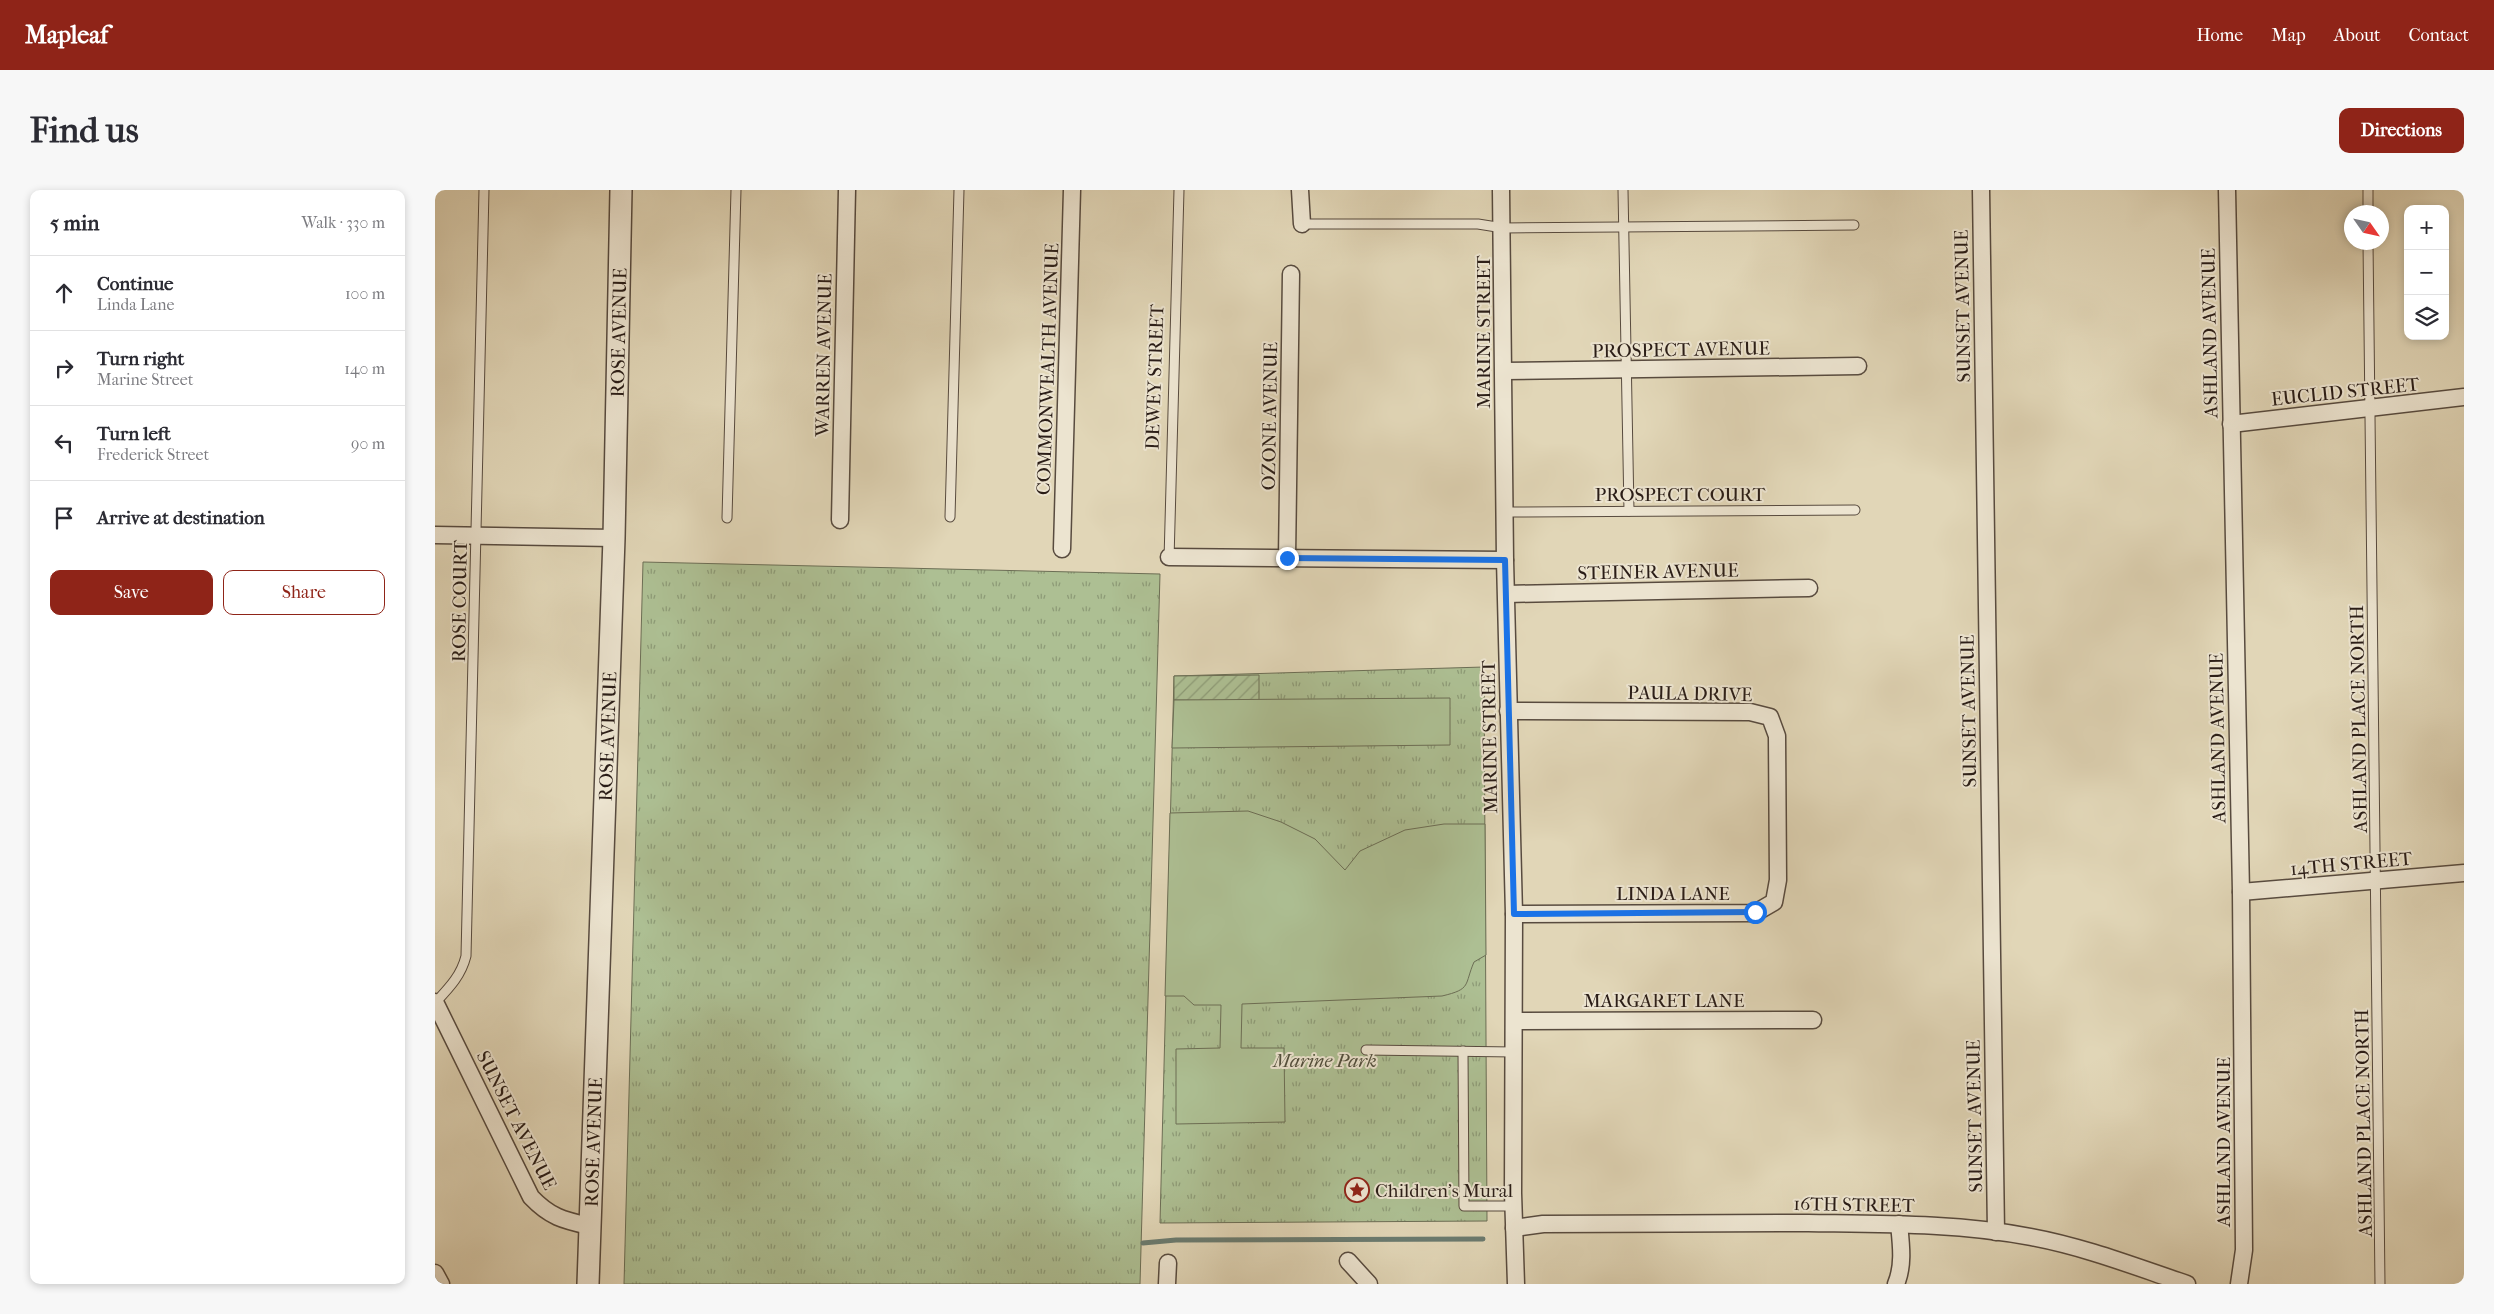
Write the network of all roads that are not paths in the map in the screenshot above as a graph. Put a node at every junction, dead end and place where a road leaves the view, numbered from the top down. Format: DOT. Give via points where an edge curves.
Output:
graph roads {
  1 [pos="484,190"];
  2 [pos="621,190"];
  3 [pos="736,190"];
  4 [pos="847,190"];
  5 [pos="959,190"];
  6 [pos="1072,190"];
  7 [pos="1179,190"];
  8 [pos="1300,190"];
  9 [pos="1501,190"];
  10 [pos="1623,190"];
  11 [pos="1981,190"];
  12 [pos="2227,190"];
  13 [pos="2368,190"];
  14 [pos="2368,205"];
  15 [pos="1301,224"];
  16 [pos="1854,225"];
  17 [pos="1503,228"];
  18 [pos="1624,228"];
  19 [pos="2368,250"];
  20 [pos="1291,274"];
  21 [pos="1858,366"];
  22 [pos="1626,370"];
  23 [pos="1504,371"];
  24 [pos="2464,397"];
  25 [pos="2369,409"];
  26 [pos="2231,424"];
  27 [pos="1855,510"];
  28 [pos="1629,511"];
  29 [pos="1505,512"];
  30 [pos="949,517"];
  31 [pos="727,518"];
  32 [pos="840,520"];
  33 [pos="435,535"];
  34 [pos="477,536"];
  35 [pos="614,538"];
  36 [pos="1062,549"];
  37 [pos="1287,558"];
  38 [pos="1505,560"];
  39 [pos="1169,561"];
  40 [pos="1809,588"];
  41 [pos="1507,594"];
  42 [pos="1508,711"];
  43 [pos="1778,816"];
  44 [pos="2464,873"];
  45 [pos="2377,882"];
  46 [pos="2241,892"];
  47 [pos="1514,914"];
  48 [pos="435,1002"];
  49 [pos="1813,1020"];
  50 [pos="1515,1021"];
  51 [pos="1365,1050"];
  52 [pos="1463,1051"];
  53 [pos="1514,1052"];
  54 [pos="1513,1206"];
  55 [pos="1899,1224"];
  56 [pos="589,1226"];
  57 [pos="1514,1228"];
  58 [pos="1996,1232"];
  59 [pos="1348,1261"];
  60 [pos="1168,1263"];
  61 [pos="435,1272"];
  62 [pos="2161,1280"];
  63 [pos="441,1284"];
  64 [pos="588,1284"];
  65 [pos="1167,1284"];
  66 [pos="1369,1284"];
  67 [pos="1515,1284"];
  68 [pos="1896,1284"];
  69 [pos="2187,1284"];
  70 [pos="2239,1284"];
  71 [pos="2381,1284"];
  1 -- 34 [label="lane, ROSE COURT"];
  2 -- 35 [label="street, ROSE AVENUE"];
  3 -- 31 [label="lane"];
  4 -- 32 [label="street, WARREN AVENUE"];
  5 -- 30 [label="lane"];
  6 -- 36 [label="street, COMMONWEALTH AVENUE"];
  7 -- 39 [label="lane, DEWEY STREET"];
  8 -- 15 [label="street"];
  9 -- 17 [label="street, MARINE STREET"];
  10 -- 18 [label="lane"];
  11 -- 58 [label="street, SUNSET AVENUE"];
  12 -- 26 [label="street, ASHLAND AVENUE"];
  13 -- 14 [label="lane"];
  15 -- 17 [label="lane" via="1478,224"];
  16 -- 18 [label="lane"];
  17 -- 18 [label="lane"];
  17 -- 23 [label="street, MARINE STREET"];
  18 -- 22 [label="lane"];
  19 -- 25 [label="lane, ASHLAND PLACE NORTH"];
  20 -- 37 [label="street, OZONE AVENUE"];
  21 -- 22 [label="street, PROSPECT AVENUE"];
  22 -- 23 [label="street, PROSPECT AVENUE"];
  22 -- 28 [label="lane"];
  23 -- 29 [label="street, MARINE STREET"];
  24 -- 25 [label="street, EUCLID STREET"];
  25 -- 26 [label="street, EUCLID STREET"];
  25 -- 45 [label="lane, ASHLAND PLACE NORTH"];
  26 -- 46 [label="street, ASHLAND AVENUE"];
  27 -- 28 [label="lane, PROSPECT COURT"];
  28 -- 29 [label="lane, PROSPECT COURT"];
  29 -- 38 [label="street, MARINE STREET"];
  33 -- 34 [label="street"];
  34 -- 35 [label="street"];
  34 -- 48 [label="lane, ROSE COURT" via="467,956 463,970"];
  35 -- 56 [label="street, ROSE AVENUE"];
  37 -- 38 [label="street"];
  37 -- 39 [label="street"];
  38 -- 41 [label="street, MARINE STREET"];
  40 -- 41 [label="street, STEINER AVENUE"];
  41 -- 42 [label="street, MARINE STREET"];
  42 -- 43 [label="street, PAULA DRIVE" via="1750,712 1770,717 1777,736"];
  42 -- 47 [label="street, MARINE STREET"];
  43 -- 47 [label="street, LINDA LANE" via="1778,880 1774,902 1755,912"];
  44 -- 45 [label="street, 14TH STREET"];
  45 -- 46 [label="street, 14TH STREET"];
  45 -- 71 [label="lane, ASHLAND PLACE NORTH"];
  46 -- 70 [label="street, ASHLAND AVENUE" via="2244,1250"];
  47 -- 50 [label="street, MARINE STREET"];
  48 -- 56 [label="street, SUNSET AVENUE" via="531,1197 545,1212"];
  49 -- 50 [label="street, MARGARET LANE"];
  50 -- 53 [label="street, MARINE STREET"];
  51 -- 52 [label="lane"];
  52 -- 53 [label="lane"];
  52 -- 54 [label="lane" via="1464,1206"];
  53 -- 54 [label="street, MARINE STREET"];
  54 -- 57 [label="street, MARINE STREET"];
  55 -- 57 [label="street, 16TH STREET" via="1553,1224"];
  55 -- 58 [label="street, 16TH STREET"];
  55 -- 68 [label="street" via="1901,1273"];
  56 -- 64 [label="street, ROSE AVENUE"];
  57 -- 67 [label="street, MARINE STREET"];
  58 -- 62 [label="street, 16TH STREET" via="2061,1244"];
  59 -- 66 [label="street"];
  60 -- 65 [label="street"];
  61 -- 63 [label="street"];
  62 -- 69 [label="street, 16TH STREET"];
}
